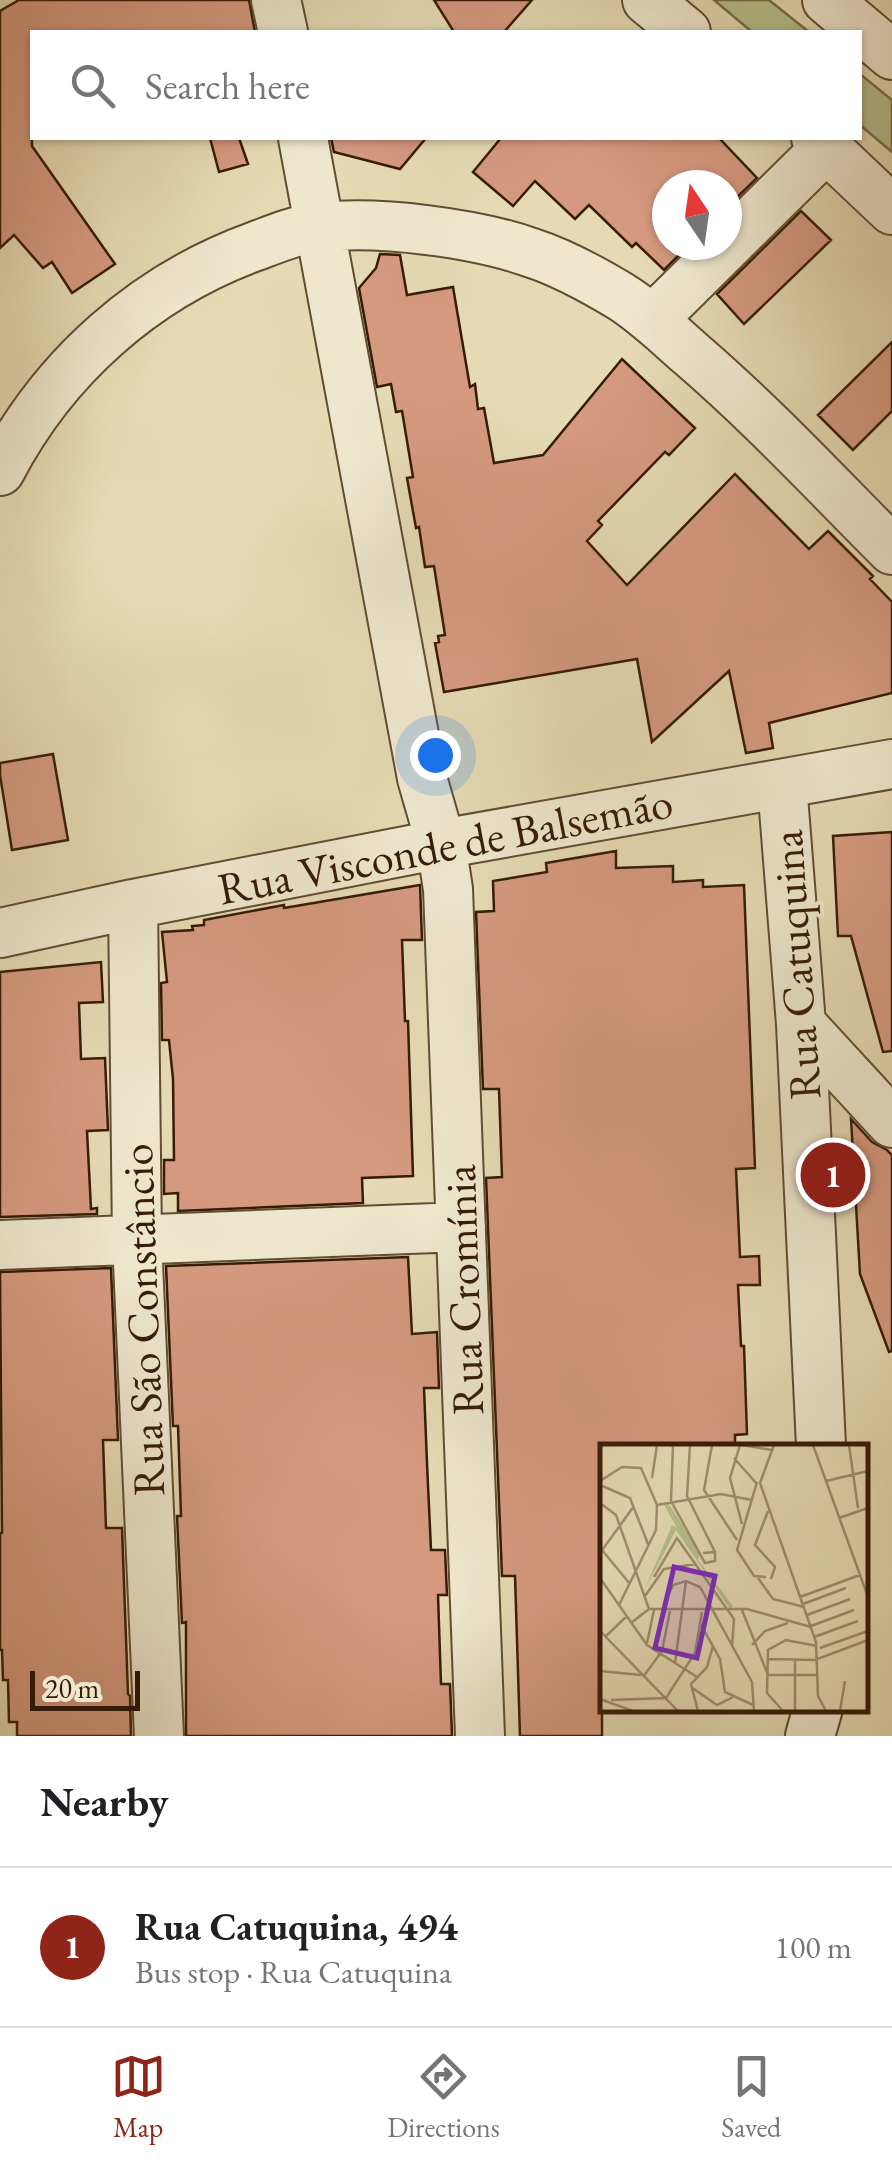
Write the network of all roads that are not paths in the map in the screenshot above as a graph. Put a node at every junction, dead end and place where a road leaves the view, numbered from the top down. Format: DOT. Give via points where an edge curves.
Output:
graph roads {
  1 [pos="276,0"];
  2 [pos="647,0"];
  3 [pos="827,0"];
  4 [pos="282,30"];
  5 [pos="684,30"];
  6 [pos="892,55"];
  7 [pos="302,140"];
  8 [pos="822,142"];
  9 [pos="892,210"];
  10 [pos="320,227"];
  11 [pos="652,320"];
  12 [pos="0,471"];
  13 [pos="892,550"];
  14 [pos="892,764"];
  15 [pos="782,784"];
  16 [pos="441,844"];
  17 [pos="134,904"];
  18 [pos="0,933"];
  19 [pos="801,1024"];
  20 [pos="892,1124"];
  21 [pos="461,1227"];
  22 [pos="136,1240"];
  23 [pos="0,1245"];
  24 [pos="821,1444"];
  25 [pos="817,1711"];
  26 [pos="159,1736"];
  27 [pos="480,1736"];
  28 [pos="810,1736"];
  1 -- 4 [label="street"];
  2 -- 5 [label="street"];
  3 -- 6 [label="street"];
  7 -- 10 [label="street, Rua Cromínia"];
  8 -- 9 [label="street"];
  8 -- 11 [label="street"];
  10 -- 11 [label="street" via="415,229 532,252"];
  10 -- 12 [label="street" via="236,253 175,283 126,318 45,399"];
  10 -- 16 [label="street, Rua Cromínia" via="422,778"];
  11 -- 13 [label="street"];
  14 -- 15 [label="street, Rua Visconde de Balsemão"];
  15 -- 16 [label="street, Rua Visconde de Balsemão"];
  15 -- 19 [label="street, Rua Catuquina"];
  16 -- 17 [label="street, Rua Visconde de Balsemão"];
  16 -- 21 [label="street, Rua Cromínia"];
  17 -- 18 [label="street, Rua Visconde de Balsemão"];
  17 -- 22 [label="street, Rua São Constâncio"];
  19 -- 20 [label="street"];
  19 -- 24 [label="street, Rua Catuquina"];
  21 -- 22 [label="street"];
  21 -- 27 [label="street, Rua Cromínia"];
  22 -- 23 [label="street"];
  22 -- 26 [label="street, Rua São Constâncio"];
  25 -- 28 [label="street"];
}
